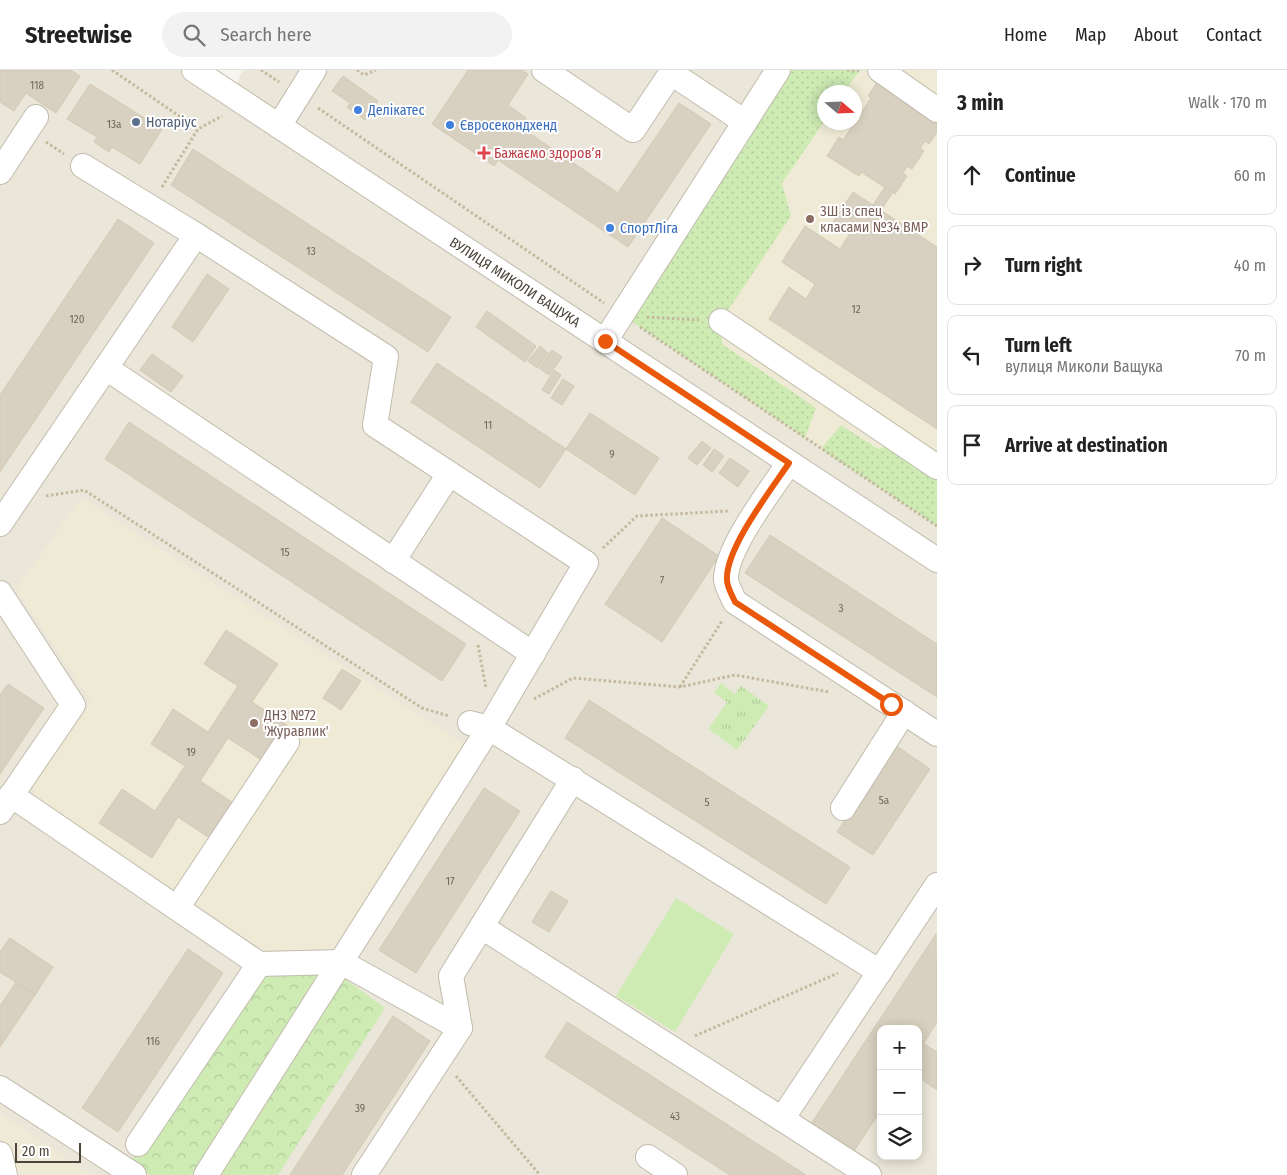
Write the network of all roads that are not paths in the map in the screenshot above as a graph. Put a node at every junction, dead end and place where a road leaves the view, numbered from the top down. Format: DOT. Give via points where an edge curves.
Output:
graph roads {
  1 [pos="194,70"];
  2 [pos="314,70"];
  3 [pos="544,70"];
  4 [pos="778,70"];
  5 [pos="880,70"];
  6 [pos="937,110"];
  7 [pos="745,122"];
  8 [pos="31,124"];
  9 [pos="279,126"];
  10 [pos="83,166"];
  11 [pos="0,172"];
  12 [pos="196,235"];
  13 [pos="722,321"];
  14 [pos="605,341"];
  15 [pos="106,368"];
  16 [pos="789,463"];
  17 [pos="937,467"];
  18 [pos="449,474"];
  19 [pos="0,524"];
  20 [pos="393,560"];
  21 [pos="937,560"];
  22 [pos="0,593"];
  23 [pos="533,654"];
  24 [pos="904,712"];
  25 [pos="484,724"];
  26 [pos="937,734"];
  27 [pos="287,742"];
  28 [pos="573,779"];
  29 [pos="6,803"];
  30 [pos="843,808"];
  31 [pos="937,884"];
  32 [pos="177,908"];
  33 [pos="482,927"];
  34 [pos="341,962"];
  35 [pos="259,964"];
  36 [pos="872,967"];
  37 [pos="460,1028"];
  38 [pos="0,1088"];
  39 [pos="782,1119"];
  40 [pos="138,1144"];
  41 [pos="0,1154"];
  42 [pos="648,1157"];
  43 [pos="5,1175"];
  44 [pos="134,1175"];
  45 [pos="206,1175"];
  46 [pos="364,1175"];
  47 [pos="675,1175"];
  48 [pos="869,1175"];
  1 -- 9 [label="street, ВУЛИЦЯ МИКОЛИ ВАЩУКА"];
  2 -- 9 [label="street"];
  3 -- 7 [label="street" via="633,130 672,73"];
  4 -- 7 [label="street"];
  5 -- 6 [label="street"];
  7 -- 14 [label="street"];
  8 -- 11 [label="street"];
  9 -- 14 [label="street, ВУЛИЦЯ МИКОЛИ ВАЩУКА"];
  10 -- 12 [label="street"];
  12 -- 15 [label="street"];
  12 -- 18 [label="street" via="386,357 375,425"];
  13 -- 17 [label="street"];
  14 -- 16 [label="street, ВУЛИЦЯ МИКОЛИ ВАЩУКА"];
  15 -- 19 [label="street"];
  15 -- 20 [label="street"];
  16 -- 21 [label="street, ВУЛИЦЯ МИКОЛИ ВАЩУКА"];
  16 -- 24 [label="street" via="757,509 728,563 726,582 735,602"];
  18 -- 20 [label="street"];
  18 -- 23 [label="street" via="586,563"];
  20 -- 23 [label="street"];
  22 -- 29 [label="street" via="73,705"];
  23 -- 25 [label="street"];
  24 -- 26 [label="street"];
  24 -- 30 [label="street"];
  25 -- 28 [label="street"];
  25 -- 34 [label="street"];
  27 -- 32 [label="street"];
  28 -- 33 [label="street"];
  28 -- 36 [label="street"];
  29 -- 32 [label="street"];
  31 -- 36 [label="street"];
  32 -- 35 [label="street"];
  33 -- 37 [label="street" via="451,976"];
  33 -- 39 [label="street"];
  34 -- 35 [label="street"];
  34 -- 37 [label="street"];
  34 -- 45 [label="street"];
  35 -- 40 [label="street"];
  36 -- 39 [label="street"];
  37 -- 46 [label="street"];
  38 -- 44 [label="street"];
  39 -- 48 [label="street"];
  41 -- 43 [label="street"];
  42 -- 47 [label="street"];
}
